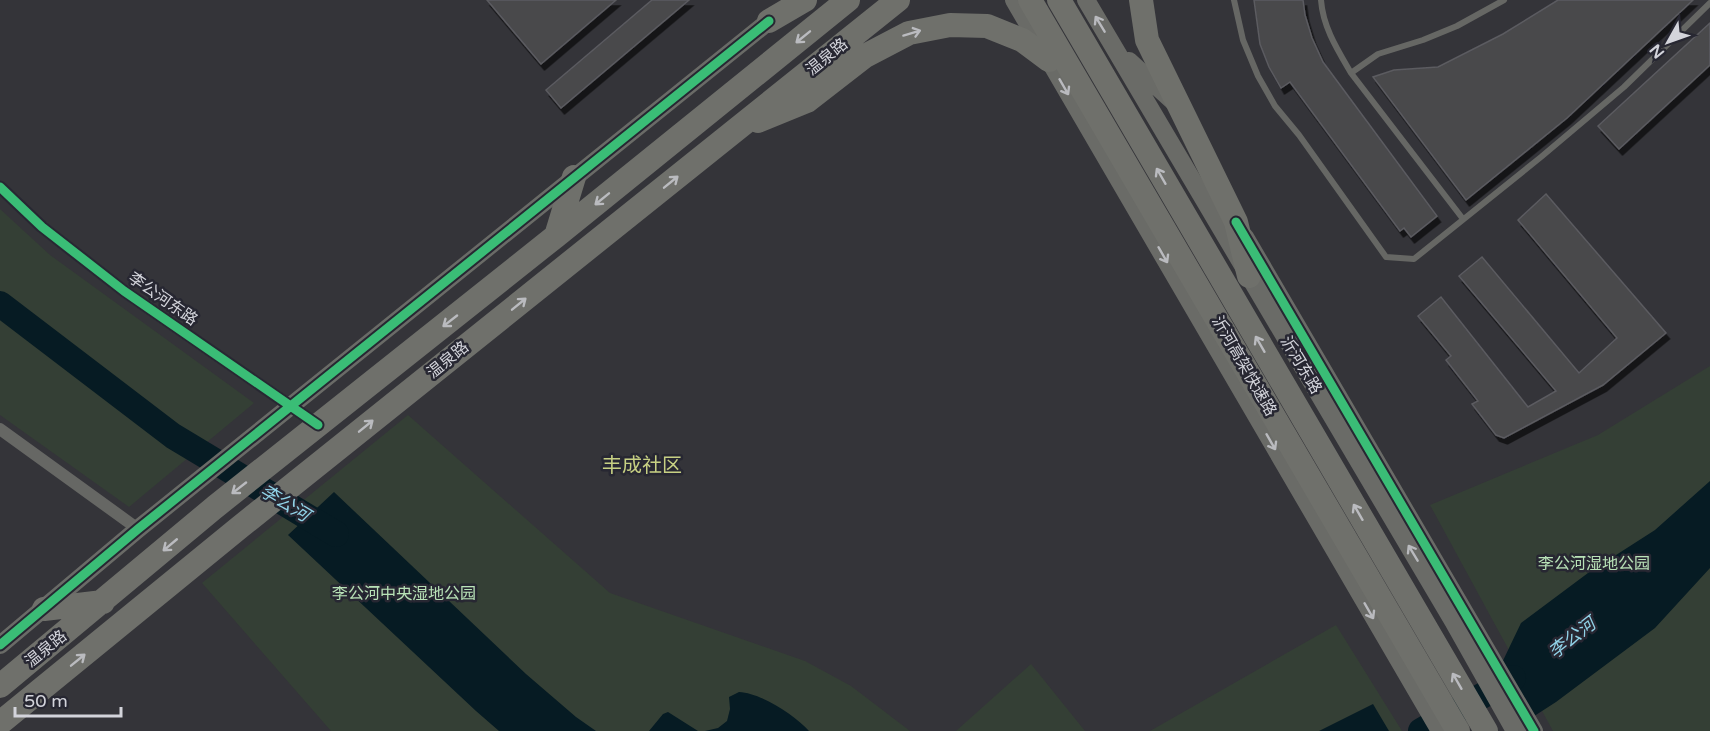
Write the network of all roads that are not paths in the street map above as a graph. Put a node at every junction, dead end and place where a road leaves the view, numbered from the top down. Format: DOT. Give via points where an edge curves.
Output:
graph roads {
  1 [pos="790,0"];
  2 [pos="805,0"];
  3 [pos="848,0"];
  4 [pos="1014,0"];
  5 [pos="1030,0"];
  6 [pos="1059,0"];
  7 [pos="1086,0"];
  8 [pos="1141,0"];
  9 [pos="1234,0"];
  10 [pos="1321,0"];
  11 [pos="1504,0"];
  12 [pos="895,2"];
  13 [pos="1710,3"];
  14 [pos="769,21"];
  15 [pos="1113,47"];
  16 [pos="865,56"];
  17 [pos="1049,60"];
  18 [pos="1351,73"];
  19 [pos="1180,109"];
  20 [pos="734,132"];
  21 [pos="574,177"];
  22 [pos="0,187"];
  23 [pos="1463,219"];
  24 [pos="1236,222"];
  25 [pos="556,236"];
  26 [pos="1249,276"];
  27 [pos="292,406"];
  28 [pos="318,425"];
  29 [pos="0,429"];
  30 [pos="138,529"];
  31 [pos="103,602"];
  32 [pos="44,609"];
  33 [pos="1458,614"];
  34 [pos="0,645"];
  35 [pos="0,686"];
  36 [pos="0,723"];
  37 [pos="1440,731"];
  38 [pos="1458,731"];
  39 [pos="1486,731"];
  40 [pos="1515,731"];
  41 [pos="1534,731"];
  1 -- 14 [label="highway"];
  2 -- 14 [label="highway"];
  3 -- 25 [label="highway, 温泉路, one-way"];
  4 -- 17 [label="main road"];
  5 -- 38 [label="highway, 沂河高架快速路"];
  39 -- 6 [label="highway, 沂河高架快速路, one-way"];
  15 -- 7 [label="main road, 沂河东路, one-way"];
  8 -- 19 [label="highway" via="1147,40"];
  9 -- 23 [label="lane" via="1243,40 1275,106 1386,257 1414,260"];
  10 -- 18 [label="lane" via="1323,18"];
  11 -- 18 [label="lane" via="1457,26 1378,54"];
  12 -- 16 [label="highway"];
  12 -- 20 [label="highway, 温泉路"];
  13 -- 23 [label="lane" via="1624,87"];
  14 -- 21 [label="main road"];
  15 -- 19 [label="main road"];
  15 -- 26 [label="main road, 沂河东路"];
  16 -- 17 [label="highway, one-way" via="909,33 950,25 987,26 1022,40"];
  16 -- 20 [label="highway" via="807,101"];
  17 -- 37 [label="main road, one-way"];
  18 -- 23 [label="lane"];
  19 -- 24 [label="highway"];
  36 -- 20 [label="highway, 温泉路, one-way"];
  21 -- 25 [label="highway"];
  21 -- 27 [label="main road"];
  22 -- 27 [label="street, 李公河东路" via="42,227 124,291"];
  24 -- 26 [label="highway"];
  24 -- 33 [label="main road"];
  25 -- 28 [label="highway, 温泉路, one-way"];
  33 -- 26 [label="main road, 沂河东路, one-way"];
  27 -- 28 [label="street, 李公河东路"];
  27 -- 30 [label="main road"];
  28 -- 31 [label="highway, 温泉路, one-way"];
  29 -- 30 [label="street"];
  30 -- 32 [label="main road"];
  31 -- 32 [label="highway"];
  31 -- 35 [label="highway, 温泉路"];
  32 -- 34 [label="main road"];
  33 -- 40 [label="main road, 沂河东路"];
  33 -- 41 [label="main road"];
}
